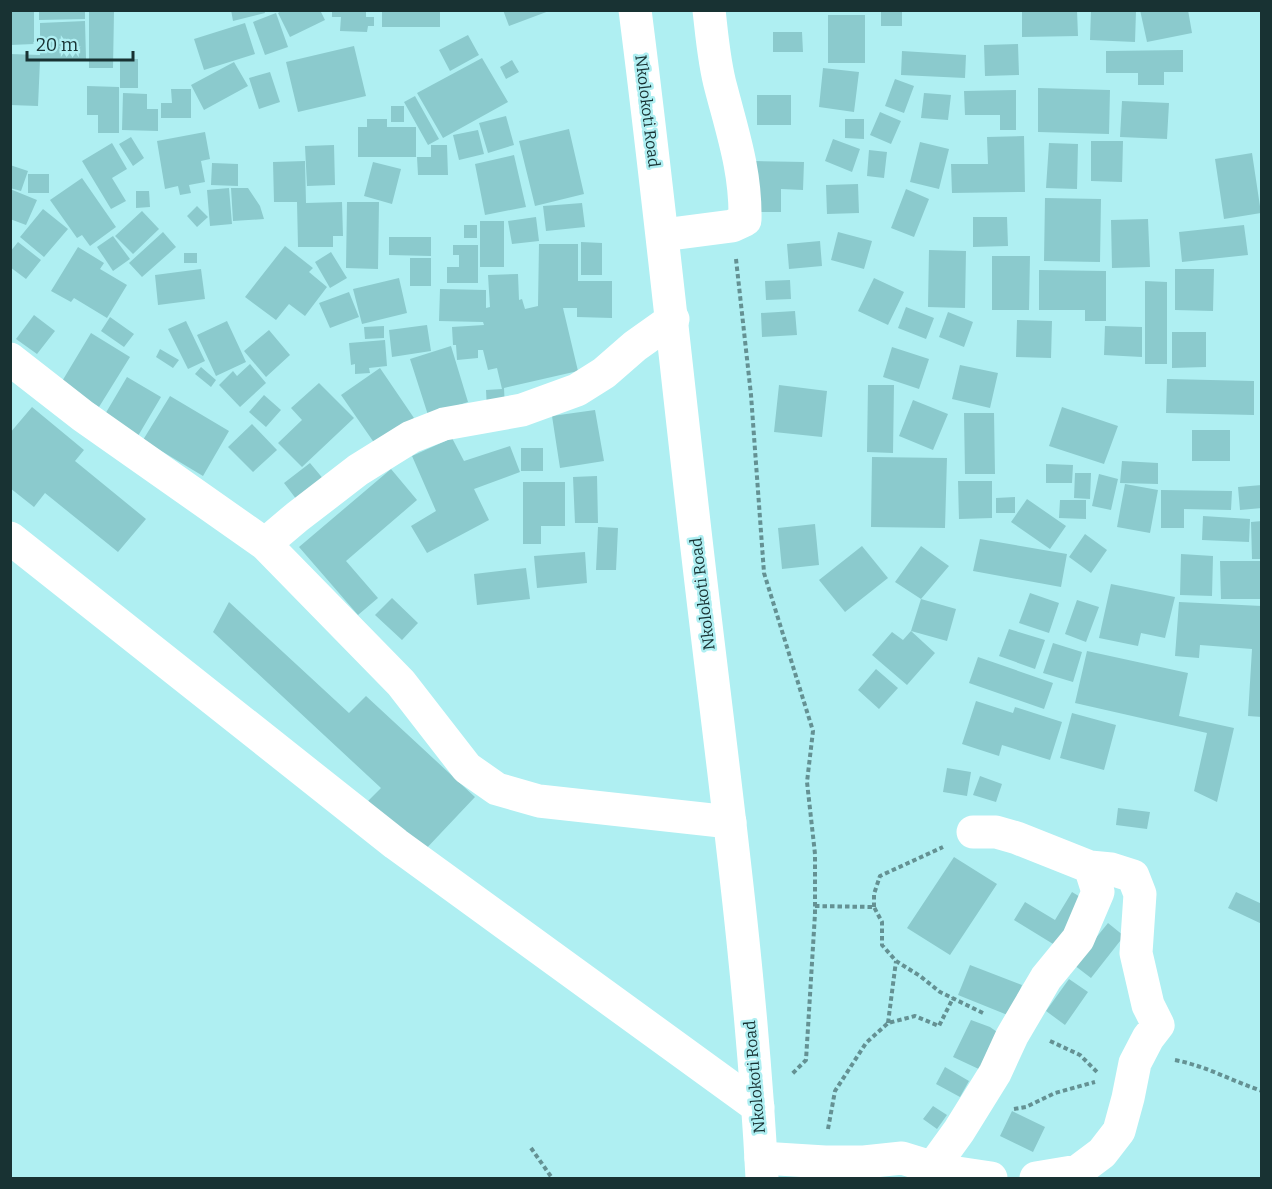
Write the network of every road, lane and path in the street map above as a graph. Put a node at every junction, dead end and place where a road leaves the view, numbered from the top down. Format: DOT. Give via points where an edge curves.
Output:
graph roads {
  1 [pos="635,10"];
  2 [pos="709,10"];
  3 [pos="732,226"];
  4 [pos="663,235"];
  5 [pos="673,319"];
  6 [pos="10,359"];
  7 [pos="10,538"];
  8 [pos="265,544"];
  9 [pos="730,822"];
  10 [pos="973,832"];
  11 [pos="1090,867"];
  12 [pos="815,906"];
  13 [pos="874,907"];
  14 [pos="896,961"];
  15 [pos="953,998"];
  16 [pos="888,1023"];
  17 [pos="1017,1027"];
  18 [pos="1135,1063"];
  19 [pos="1262,1091"];
  20 [pos="758,1107"];
  21 [pos="973,1107"];
  22 [pos="531,1148"];
  23 [pos="825,1162"];
  24 [pos="933,1167"];
  25 [pos="761,1168"];
  26 [pos="552,1179"];
  27 [pos="991,1179"];
  28 [pos="1036,1179"];
  1 -- 4 [label="street, Nkolokoti Road"];
  2 -- 3 [label="street" via="720,86 733,128 745,194 745,220"];
  3 -- 4 [label="street"];
  3 -- 12 [label="path" via="751,396 764,573 813,730 807,782 815,854"];
  4 -- 5 [label="street, Nkolokoti Road"];
  5 -- 8 [label="street" via="577,390 522,410 444,424 411,437 358,470"];
  5 -- 9 [label="street, Nkolokoti Road"];
  6 -- 8 [label="street" via="83,416"];
  7 -- 20 [label="street" via="396,844"];
  8 -- 9 [label="street" via="401,683 466,768 497,789 539,801"];
  9 -- 20 [label="street, Nkolokoti Road"];
  10 -- 11 [label="street" via="996,832 1017,838"];
  10 -- 13 [label="path" via="880,876"];
  11 -- 17 [label="street" via="1098,892 1078,939 1046,978"];
  11 -- 18 [label="street" via="1133,876 1140,894 1136,952 1148,1005 1158,1025"];
  12 -- 13 [label="path"];
  12 -- 20 [label="path" via="806,1060"];
  13 -- 14 [label="path" via="882,922 882,945"];
  14 -- 15 [label="path"];
  14 -- 16 [label="path"];
  15 -- 16 [label="path" via="939,1026 915,1016"];
  15 -- 17 [label="path"];
  16 -- 23 [label="path" via="866,1043 835,1091"];
  17 -- 21 [label="street"];
  17 -- 21 [label="path" via="1080,1055 1105,1080 1055,1093 1026,1107 997,1111"];
  18 -- 19 [label="path" via="1159,1058 1179,1061"];
  18 -- 28 [label="street" via="1119,1131 1102,1153 1078,1171"];
  20 -- 25 [label="street, Nkolokoti Road"];
  21 -- 24 [label="street"];
  22 -- 26 [label="path"];
  23 -- 24 [label="street" via="902,1158"];
  23 -- 25 [label="street"];
  24 -- 27 [label="street"];
}
